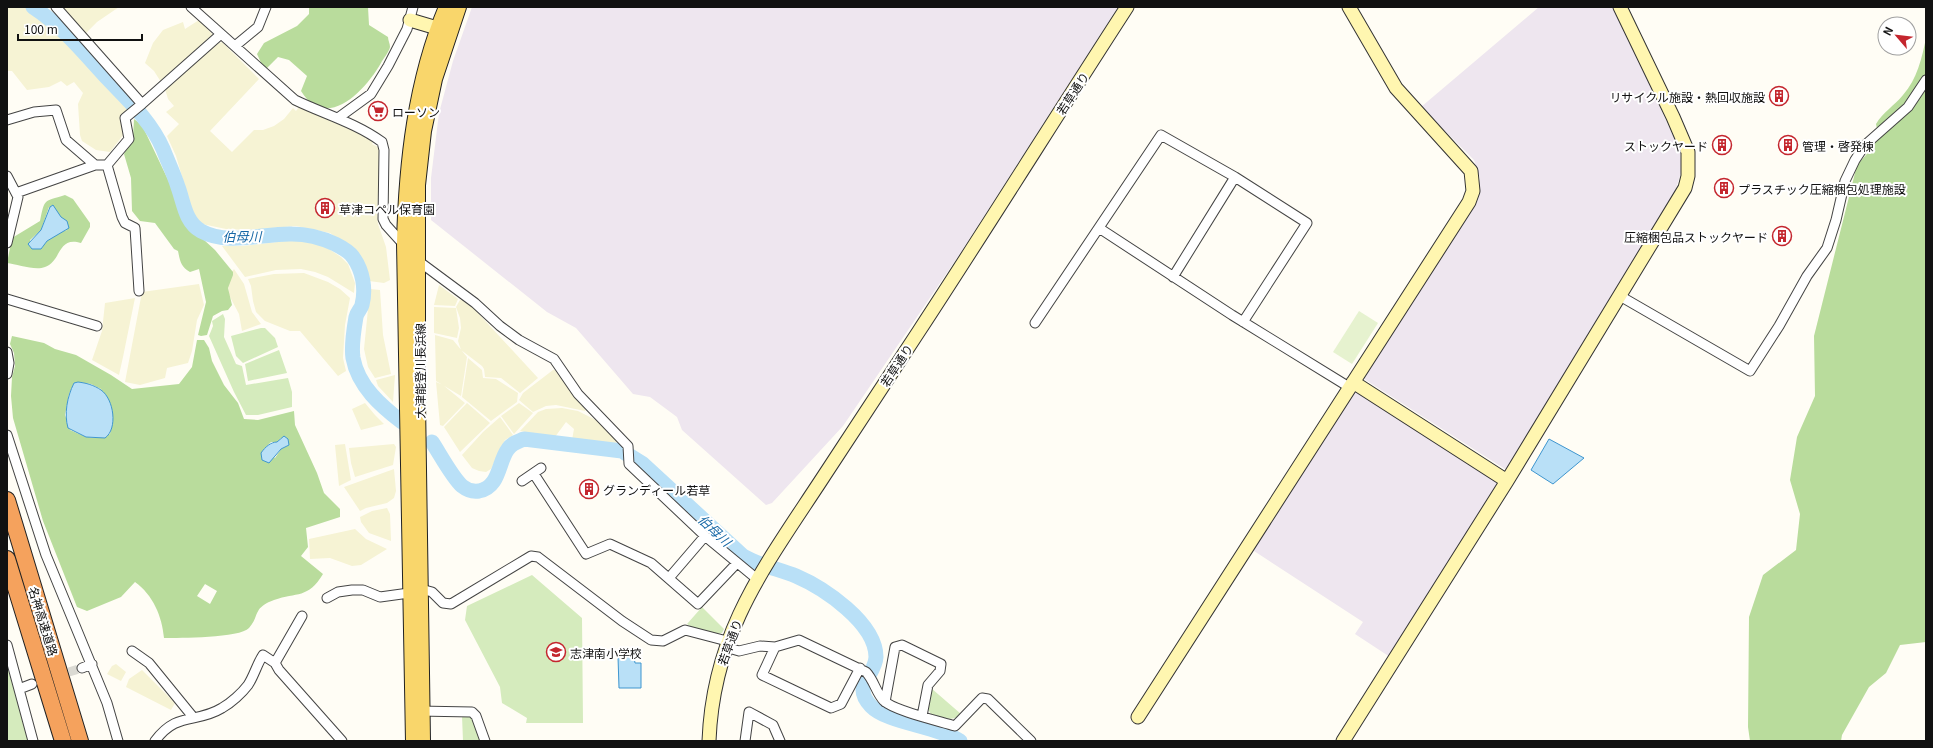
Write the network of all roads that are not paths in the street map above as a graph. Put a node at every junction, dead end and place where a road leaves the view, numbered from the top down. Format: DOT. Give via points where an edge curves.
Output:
graph roads {
  1 [pos="56,7"];
  2 [pos="191,7"];
  3 [pos="266,7"];
  4 [pos="446,7"];
  5 [pos="459,7"];
  6 [pos="1127,7"];
  7 [pos="1349,7"];
  8 [pos="1620,7"];
  9 [pos="412,13"];
  10 [pos="437,28"];
  11 [pos="221,34"];
  12 [pos="235,46"];
  13 [pos="1926,80"];
  14 [pos="142,104"];
  15 [pos="338,118"];
  16 [pos="7,120"];
  17 [pos="95,165"];
  18 [pos="107,165"];
  19 [pos="7,176"];
  20 [pos="1235,177"];
  21 [pos="16,193"];
  22 [pos="1099,228"];
  23 [pos="7,243"];
  24 [pos="404,243"];
  25 [pos="419,263"];
  26 [pos="1173,277"];
  27 [pos="139,291"];
  28 [pos="1620,296"];
  29 [pos="7,300"];
  30 [pos="1244,322"];
  31 [pos="1035,323"];
  32 [pos="96,326"];
  33 [pos="7,352"];
  34 [pos="7,374"];
  35 [pos="1351,385"];
  36 [pos="7,435"];
  37 [pos="522,481"];
  38 [pos="1507,481"];
  39 [pos="7,500"];
  40 [pos="705,536"];
  41 [pos="7,559"];
  42 [pos="737,563"];
  43 [pos="762,570"];
  44 [pos="669,578"];
  45 [pos="415,591"];
  46 [pos="327,598"];
  47 [pos="302,616"];
  48 [pos="726,644"];
  49 [pos="7,645"];
  50 [pos="775,647"];
  51 [pos="132,651"];
  52 [pos="275,662"];
  53 [pos="92,664"];
  54 [pos="82,668"];
  55 [pos="866,673"];
  56 [pos="32,684"];
  57 [pos="18,689"];
  58 [pos="885,702"];
  59 [pos="418,711"];
  60 [pos="922,716"];
  61 [pos="193,717"];
  62 [pos="1138,717"];
  63 [pos="33,741"];
  64 [pos="63,741"];
  65 [pos="80,741"];
  66 [pos="118,741"];
  67 [pos="155,741"];
  68 [pos="342,741"];
  69 [pos="413,741"];
  70 [pos="423,741"];
  71 [pos="485,741"];
  72 [pos="709,741"];
  73 [pos="745,741"];
  74 [pos="780,741"];
  75 [pos="1031,741"];
  76 [pos="1343,741"];
  1 -- 14 [label="street"];
  2 -- 11 [label="street"];
  3 -- 12 [label="street" via="258,27"];
  4 -- 10 [label="main road, 大津能登川長浜線"];
  5 -- 25 [label="main road, 大津能登川長浜線" via="435,79 424,130 418,185"];
  6 -- 43 [label="street, 若草通り"];
  7 -- 35 [label="street" via="1396,88 1467,165 1473,179 1473,191 1469,202"];
  8 -- 28 [label="street" via="1684,140 1689,162 1686,182 1679,199"];
  9 -- 10 [label="street"];
  9 -- 15 [label="street" via="407,29 371,94"];
  10 -- 24 [label="main road, 大津能登川長浜線" via="423,78 412,139 406,188"];
  11 -- 12 [label="street"];
  11 -- 14 [label="street"];
  12 -- 15 [label="street" via="295,100"];
  13 -- 28 [label="street" via="1908,107 1865,145 1855,160 1845,180 1827,248 1807,276 1750,371"];
  14 -- 18 [label="street" via="125,118 129,139"];
  15 -- 24 [label="street" via="382,142 383,219 389,229"];
  16 -- 17 [label="street" via="34,112 56,110 66,140"];
  17 -- 18 [label="street"];
  17 -- 21 [label="street"];
  18 -- 27 [label="street" via="122,217 125,223 135,228"];
  19 -- 21 [label="street"];
  20 -- 22 [label="street" via="1161,134"];
  20 -- 26 [label="street"];
  20 -- 30 [label="street" via="1307,223"];
  21 -- 23 [label="street" via="18,197"];
  22 -- 26 [label="street"];
  22 -- 31 [label="street"];
  24 -- 25 [label="street"];
  24 -- 45 [label="main road, 大津能登川長浜線"];
  25 -- 40 [label="street" via="475,303 519,340 554,359 578,394 628,446 630,464"];
  25 -- 45 [label="main road, 大津能登川長浜線"];
  26 -- 30 [label="street"];
  28 -- 38 [label="street"];
  29 -- 32 [label="street"];
  30 -- 35 [label="street"];
  33 -- 34 [label="street"];
  35 -- 38 [label="street"];
  35 -- 62 [label="street"];
  36 -- 53 [label="street" via="46,555"];
  37 -- 44 [label="street" via="537,471 586,554 610,544 651,563"];
  38 -- 76 [label="street"];
  39 -- 65 [label="highway, 名神高速道路"];
  40 -- 42 [label="street"];
  40 -- 44 [label="street"];
  41 -- 64 [label="highway, 名神高速道路"];
  42 -- 43 [label="street"];
  42 -- 44 [label="street" via="700,604"];
  43 -- 48 [label="street, 若草通り"];
  45 -- 46 [label="street" via="380,597 362,590 352,590 338,592"];
  45 -- 48 [label="street" via="432,592 443,603 451,604 517,563 531,556 538,557 650,640 663,640 685,630"];
  45 -- 59 [label="main road, 大津能登川長浜線"];
  47 -- 52 [label="street"];
  48 -- 50 [label="street" via="739,651 760,646"];
  48 -- 72 [label="street, 若草通り" via="713,696"];
  49 -- 57 [label="street"];
  50 -- 55 [label="street" via="799,640"];
  50 -- 55 [label="street" via="762,675 831,708 841,704"];
  51 -- 61 [label="street" via="149,663"];
  52 -- 61 [label="street" via="263,655 241,693 217,711"];
  52 -- 68 [label="street" via="279,670"];
  53 -- 54 [label="street"];
  53 -- 66 [label="street"];
  55 -- 58 [label="street"];
  56 -- 57 [label="street"];
  57 -- 63 [label="street"];
  58 -- 60 [label="street"];
  58 -- 60 [label="street" via="895,647 902,645 941,664 940,671 928,684"];
  59 -- 69 [label="main road, 大津能登川長浜線"];
  59 -- 70 [label="main road, 大津能登川長浜線"];
  59 -- 71 [label="street" via="472,712 476,716"];
  60 -- 75 [label="street" via="955,726 982,698 988,699"];
  61 -- 67 [label="street" via="167,727"];
  73 -- 74 [label="street" via="749,712 773,725"];
}
